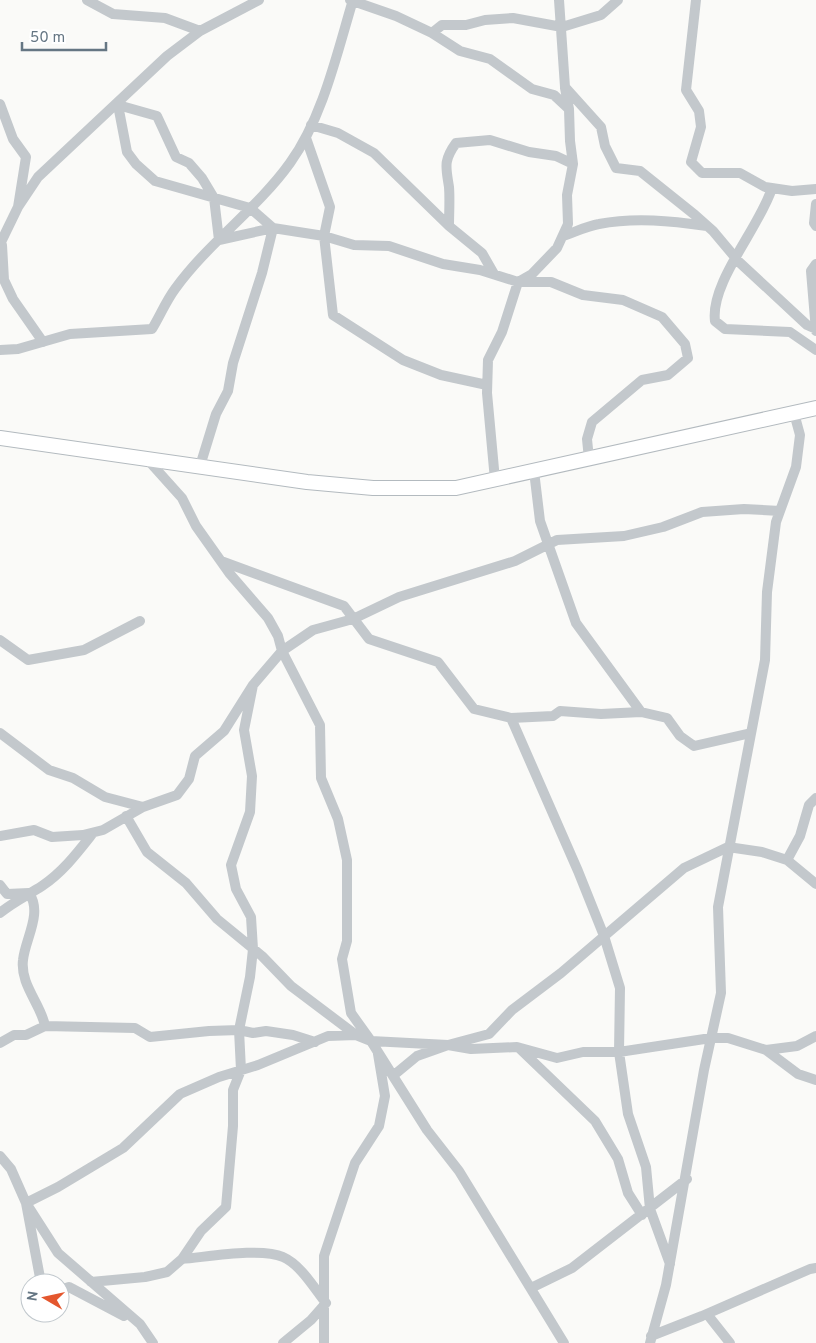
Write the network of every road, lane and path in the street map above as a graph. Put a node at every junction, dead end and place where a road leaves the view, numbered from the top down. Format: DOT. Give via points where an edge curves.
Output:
graph roads {
  1 [pos="87,0"];
  2 [pos="258,0"];
  3 [pos="352,0"];
  4 [pos="559,0"];
  5 [pos="618,0"];
  6 [pos="696,0"];
  7 [pos="562,27"];
  8 [pos="200,31"];
  9 [pos="432,33"];
  10 [pos="565,87"];
  11 [pos="0,104"];
  12 [pos="118,104"];
  13 [pos="569,109"];
  14 [pos="311,125"];
  15 [pos="306,138"];
  16 [pos="573,164"];
  17 [pos="772,188"];
  18 [pos="816,189"];
  19 [pos="214,198"];
  20 [pos="18,207"];
  21 [pos="250,208"];
  22 [pos="816,210"];
  23 [pos="449,226"];
  24 [pos="708,226"];
  25 [pos="816,226"];
  26 [pos="273,228"];
  27 [pos="324,236"];
  28 [pos="563,236"];
  29 [pos="218,240"];
  30 [pos="0,244"];
  31 [pos="735,256"];
  32 [pos="816,264"];
  33 [pos="494,274"];
  34 [pos="518,282"];
  35 [pos="816,330"];
  36 [pos="43,342"];
  37 [pos="0,350"];
  38 [pos="816,350"];
  39 [pos="487,385"];
  40 [pos="816,408"];
  41 [pos="794,413"];
  42 [pos="0,438"];
  43 [pos="147,459"];
  44 [pos="589,459"];
  45 [pos="200,466"];
  46 [pos="534,471"];
  47 [pos="495,480"];
  48 [pos="780,511"];
  49 [pos="549,544"];
  50 [pos="220,560"];
  51 [pos="353,619"];
  52 [pos="140,622"];
  53 [pos="0,640"];
  54 [pos="282,651"];
  55 [pos="253,684"];
  56 [pos="641,712"];
  57 [pos="511,718"];
  58 [pos="0,733"];
  59 [pos="751,733"];
  60 [pos="816,798"];
  61 [pos="143,807"];
  62 [pos="126,816"];
  63 [pos="93,833"];
  64 [pos="0,836"];
  65 [pos="728,847"];
  66 [pos="787,860"];
  67 [pos="816,884"];
  68 [pos="0,885"];
  69 [pos="30,893"];
  70 [pos="0,913"];
  71 [pos="604,936"];
  72 [pos="253,949"];
  73 [pos="45,1026"];
  74 [pos="239,1030"];
  75 [pos="356,1035"];
  76 [pos="816,1036"];
  77 [pos="711,1038"];
  78 [pos="371,1041"];
  79 [pos="315,1042"];
  80 [pos="0,1043"];
  81 [pos="448,1045"];
  82 [pos="518,1047"];
  83 [pos="766,1050"];
  84 [pos="378,1051"];
  85 [pos="619,1052"];
  86 [pos="241,1070"];
  87 [pos="394,1075"];
  88 [pos="816,1080"];
  89 [pos="0,1156"];
  90 [pos="687,1179"];
  91 [pos="26,1203"];
  92 [pos="646,1212"];
  93 [pos="182,1259"];
  94 [pos="670,1265"];
  95 [pos="816,1268"];
  96 [pos="39,1273"];
  97 [pos="91,1282"];
  98 [pos="531,1288"];
  99 [pos="70,1289"];
  100 [pos="326,1303"];
  101 [pos="707,1314"];
  102 [pos="140,1324"];
  103 [pos="650,1339"];
  104 [pos="153,1343"];
  105 [pos="283,1343"];
  106 [pos="324,1343"];
  107 [pos="564,1343"];
  108 [pos="730,1343"];
  1 -- 8 [label="street" via="113,14 165,18"];
  2 -- 8 [label="street"];
  3 -- 9 [label="street"];
  3 -- 14 [label="street" via="334,64"];
  4 -- 7 [label="street"];
  5 -- 7 [label="street" via="601,15"];
  6 -- 17 [label="street" via="686,90 699,111 702,127 690,162 702,172 740,173"];
  7 -- 9 [label="street" via="512,18 442,25"];
  7 -- 10 [label="street"];
  8 -- 12 [label="street" via="167,56"];
  9 -- 13 [label="street" via="460,51 490,59 532,90 554,95"];
  10 -- 13 [label="street"];
  10 -- 24 [label="street" via="601,127 605,146 616,168 640,171"];
  11 -- 20 [label="street" via="13,139 26,157"];
  12 -- 19 [label="street" via="157,116 176,156 202,178"];
  12 -- 19 [label="street" via="127,152 136,164 155,181"];
  12 -- 20 [label="street" via="38,177"];
  13 -- 16 [label="street"];
  14 -- 15 [label="street"];
  14 -- 23 [label="street" via="338,133 374,153"];
  15 -- 21 [label="street" via="290,164"];
  15 -- 27 [label="street" via="330,207"];
  16 -- 23 [label="street" via="556,156 490,140 456,143 444,169 449,187"];
  16 -- 28 [label="street" via="567,195 568,224"];
  17 -- 18 [label="street" via="792,192"];
  17 -- 31 [label="street" via="768,202"];
  19 -- 21 [label="street"];
  19 -- 29 [label="street"];
  20 -- 30 [label="street"];
  21 -- 26 [label="street"];
  21 -- 29 [label="street"];
  22 -- 25 [label="street"];
  23 -- 33 [label="street" via="482,253"];
  24 -- 28 [label="street" via="626,221 598,224"];
  24 -- 31 [label="street"];
  26 -- 27 [label="street"];
  26 -- 29 [label="street"];
  26 -- 45 [label="street" via="262,274 233,363 228,392 216,414"];
  27 -- 33 [label="street" via="354,245 388,246 443,264"];
  27 -- 39 [label="street" via="333,315 403,360 441,375"];
  28 -- 34 [label="street" via="557,248 532,274"];
  29 -- 36 [label="street" via="174,290 152,329 70,334"];
  30 -- 36 [label="street" via="4,280"];
  31 -- 35 [label="street"];
  31 -- 38 [label="street" via="714,308 715,321 725,329 790,332"];
  32 -- 35 [label="street" via="811,271"];
  33 -- 34 [label="street"];
  34 -- 39 [label="street" via="502,332 488,360"];
  34 -- 44 [label="street" via="551,282 582,295 622,300 662,318 685,344 688,358 668,375 642,380 592,422 587,439"];
  36 -- 37 [label="street"];
  39 -- 47 [label="street"];
  40 -- 41 [label="main road"];
  41 -- 44 [label="main road"];
  41 -- 48 [label="street" via="800,435 796,467"];
  42 -- 43 [label="main road"];
  43 -- 45 [label="main road"];
  43 -- 50 [label="street" via="182,498 196,526"];
  44 -- 46 [label="main road"];
  45 -- 47 [label="main road" via="373,488 456,488"];
  46 -- 47 [label="main road"];
  46 -- 49 [label="street" via="540,521"];
  48 -- 49 [label="street" via="702,512 663,527 624,536 556,540"];
  48 -- 59 [label="street" via="767,592 765,660"];
  49 -- 51 [label="street" via="515,561 399,597"];
  49 -- 56 [label="street" via="576,623"];
  50 -- 51 [label="street" via="344,606"];
  50 -- 54 [label="street" via="268,618"];
  51 -- 54 [label="street" via="313,630"];
  51 -- 57 [label="street" via="369,639 438,662 474,709"];
  52 -- 53 [label="street" via="84,650 28,660"];
  54 -- 55 [label="street"];
  54 -- 78 [label="street" via="320,725 321,778 338,819 347,860 347,941 342,959 351,1012"];
  55 -- 61 [label="street" via="224,731 195,756 189,779 177,795"];
  55 -- 72 [label="street" via="244,730 252,776 250,812 231,866 236,889 251,917"];
  56 -- 57 [label="street" via="560,712 553,716"];
  56 -- 59 [label="street" via="667,718 680,736 694,746"];
  57 -- 71 [label="street"];
  58 -- 61 [label="street" via="49,770 73,778 105,797"];
  59 -- 65 [label="street"];
  60 -- 66 [label="street" via="809,805 800,836"];
  61 -- 62 [label="street"];
  62 -- 63 [label="street"];
  62 -- 72 [label="street" via="147,852 186,883 217,918"];
  63 -- 64 [label="street" via="52,837 34,830"];
  63 -- 69 [label="street" via="72,861"];
  65 -- 66 [label="street"];
  65 -- 71 [label="street" via="684,868"];
  65 -- 77 [label="street" via="718,908 722,992"];
  66 -- 67 [label="street"];
  68 -- 69 [label="street" via="6,894"];
  69 -- 70 [label="street"];
  69 -- 73 [label="street" via="35,900 32,928 22,962 27,985"];
  71 -- 81 [label="street" via="512,1010 489,1034"];
  71 -- 85 [label="street" via="620,988"];
  72 -- 74 [label="street"];
  72 -- 75 [label="street" via="291,986"];
  73 -- 74 [label="street" via="135,1028 150,1037"];
  73 -- 80 [label="street" via="26,1035 14,1035"];
  74 -- 79 [label="street" via="294,1035"];
  74 -- 86 [label="street"];
  75 -- 78 [label="street"];
  75 -- 79 [label="street" via="328,1036"];
  76 -- 83 [label="street" via="797,1046"];
  77 -- 83 [label="street" via="728,1038"];
  77 -- 85 [label="street"];
  77 -- 90 [label="street"];
  78 -- 81 [label="street"];
  78 -- 84 [label="street"];
  79 -- 86 [label="street"];
  81 -- 82 [label="street" via="470,1049"];
  81 -- 87 [label="street" via="417,1056"];
  82 -- 85 [label="street" via="557,1058 583,1052"];
  82 -- 92 [label="street" via="596,1121 618,1158 628,1193"];
  83 -- 88 [label="street" via="798,1074"];
  84 -- 87 [label="street"];
  84 -- 100 [label="street" via="385,1096 379,1126 355,1163 324,1256"];
  85 -- 92 [label="street" via="628,1114 646,1167"];
  86 -- 91 [label="street" via="180,1094 123,1148"];
  86 -- 93 [label="street" via="233,1090 226,1207 201,1231"];
  87 -- 98 [label="street" via="427,1130 459,1171"];
  89 -- 91 [label="street" via="11,1169"];
  90 -- 92 [label="street"];
  90 -- 94 [label="street"];
  91 -- 96 [label="street"];
  91 -- 97 [label="street" via="58,1253"];
  92 -- 94 [label="street"];
  92 -- 98 [label="street" via="572,1268"];
  93 -- 97 [label="street" via="166,1272 152,1276"];
  93 -- 100 [label="street" via="268,1253 284,1257 304,1274"];
  94 -- 103 [label="street"];
  95 -- 101 [label="street"];
  97 -- 102 [label="street"];
  98 -- 107 [label="street"];
  99 -- 102 [label="street"];
  100 -- 105 [label="street"];
  100 -- 106 [label="street"];
  101 -- 103 [label="street"];
  101 -- 108 [label="street"];
  102 -- 104 [label="street"];
}
